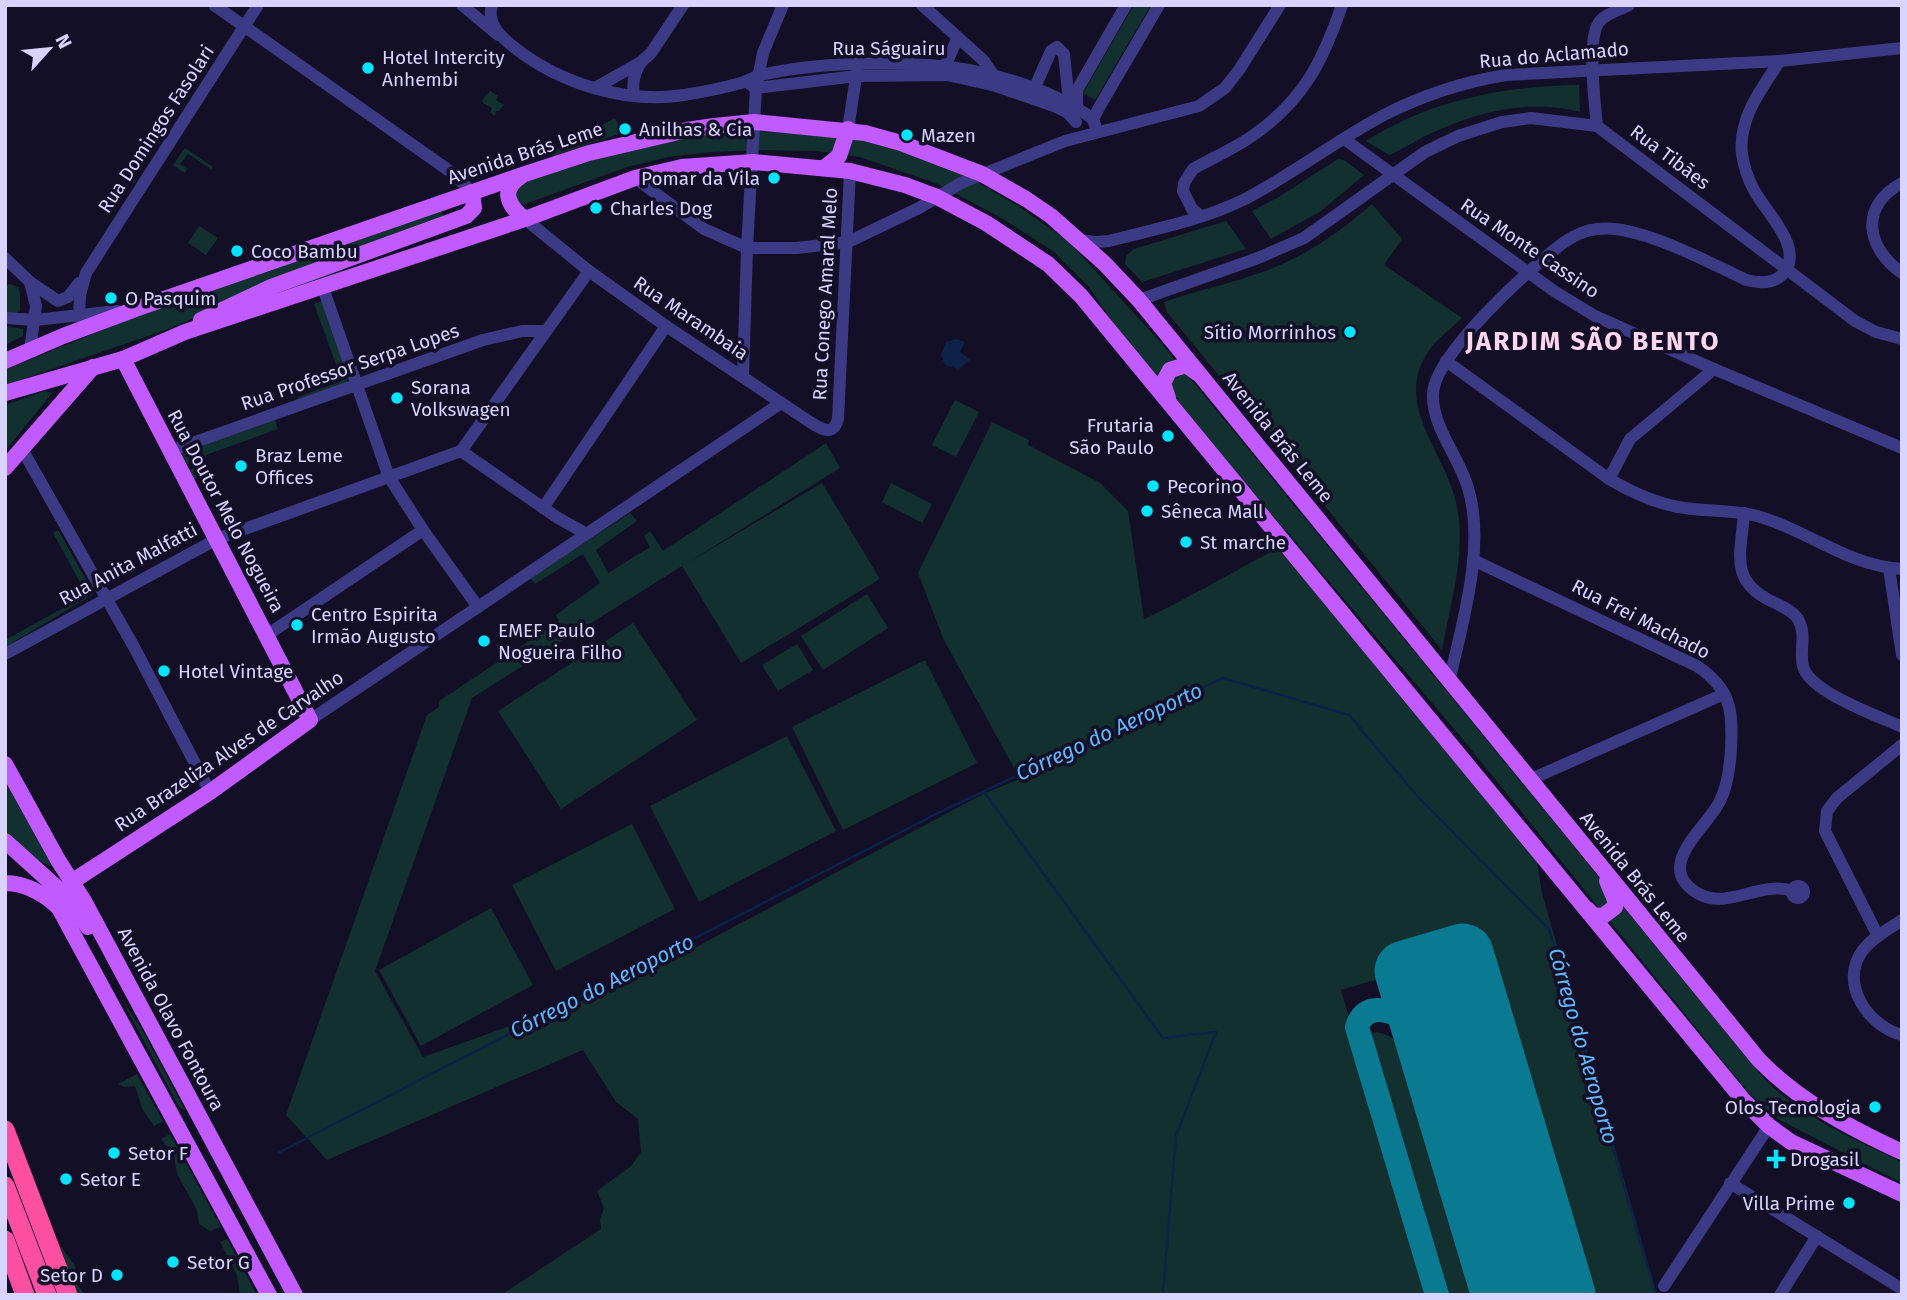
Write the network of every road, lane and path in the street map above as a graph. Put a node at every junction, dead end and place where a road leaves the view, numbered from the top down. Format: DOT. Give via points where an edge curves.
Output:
graph roads {
  1 [pos="214,5"];
  2 [pos="258,5"];
  3 [pos="462,5"];
  4 [pos="492,5"];
  5 [pos="682,5"];
  6 [pos="783,5"];
  7 [pos="1126,5"];
  8 [pos="1159,5"];
  9 [pos="1280,5"];
  10 [pos="1342,5"];
  11 [pos="1629,5"];
  12 [pos="925,7"];
  13 [pos="244,26"];
  14 [pos="498,35"];
  15 [pos="957,38"];
  16 [pos="1902,48"];
  17 [pos="1780,61"];
  18 [pos="641,62"];
  19 [pos="857,70"];
  20 [pos="1592,70"];
  21 [pos="942,71"];
  22 [pos="996,81"];
  23 [pos="757,82"];
  24 [pos="595,88"];
  25 [pos="1032,94"];
  26 [pos="634,96"];
  27 [pos="1073,105"];
  28 [pos="754,122"];
  29 [pos="1076,122"];
  30 [pos="1095,125"];
  31 [pos="1597,126"];
  32 [pos="848,130"];
  33 [pos="1076,137"];
  34 [pos="1344,139"];
  35 [pos="753,162"];
  36 [pos="959,165"];
  37 [pos="824,168"];
  38 [pos="850,171"];
  39 [pos="525,174"];
  40 [pos="982,174"];
  41 [pos="1391,175"];
  42 [pos="635,178"];
  43 [pos="961,183"];
  44 [pos="1902,183"];
  45 [pos="472,192"];
  46 [pos="937,197"];
  47 [pos="1201,216"];
  48 [pos="525,219"];
  49 [pos="1078,240"];
  50 [pos="848,242"];
  51 [pos="747,248"];
  52 [pos="5,258"];
  53 [pos="1786,270"];
  54 [pos="590,271"];
  55 [pos="86,273"];
  56 [pos="1528,273"];
  57 [pos="1902,273"];
  58 [pos="30,282"];
  59 [pos="323,288"];
  60 [pos="1139,300"];
  61 [pos="141,307"];
  62 [pos="79,316"];
  63 [pos="5,318"];
  64 [pos="34,320"];
  65 [pos="666,326"];
  66 [pos="545,331"];
  67 [pos="185,332"];
  68 [pos="1902,339"];
  69 [pos="30,350"];
  70 [pos="122,359"];
  71 [pos="5,361"];
  72 [pos="1446,361"];
  73 [pos="93,367"];
  74 [pos="1714,369"];
  75 [pos="1199,373"];
  76 [pos="743,377"];
  77 [pos="357,385"];
  78 [pos="5,393"];
  79 [pos="1168,399"];
  80 [pos="781,403"];
  81 [pos="838,419"];
  82 [pos="1899,444"];
  83 [pos="22,449"];
  84 [pos="170,451"];
  85 [pos="461,451"];
  86 [pos="5,468"];
  87 [pos="389,477"];
  88 [pos="1609,479"];
  89 [pos="543,508"];
  90 [pos="1744,513"];
  91 [pos="423,530"];
  92 [pos="585,533"];
  93 [pos="217,539"];
  94 [pos="1473,560"];
  95 [pos="1895,568"];
  96 [pos="106,597"];
  97 [pos="478,607"];
  98 [pos="267,635"];
  99 [pos="5,653"];
  100 [pos="1902,654"];
  101 [pos="1448,682"];
  102 [pos="1724,694"];
  103 [pos="310,720"];
  104 [pos="1902,727"];
  105 [pos="1902,745"];
  106 [pos="5,764"];
  107 [pos="1529,780"];
  108 [pos="210,792"];
  109 [pos="5,841"];
  110 [pos="19,855"];
  111 [pos="1597,862"];
  112 [pos="5,883"];
  113 [pos="26,887"];
  114 [pos="1792,891"];
  115 [pos="66,895"];
  116 [pos="1573,895"];
  117 [pos="1902,920"];
  118 [pos="1878,936"];
  119 [pos="1902,1035"];
  120 [pos="191,1104"];
  121 [pos="172,1114"];
  122 [pos="1769,1126"];
  123 [pos="5,1130"];
  124 [pos="1902,1152"];
  125 [pos="195,1157"];
  126 [pos="1730,1184"];
  127 [pos="5,1186"];
  128 [pos="1902,1194"];
  129 [pos="1817,1236"];
  130 [pos="5,1240"];
  131 [pos="267,1242"];
  132 [pos="278,1263"];
  133 [pos="258,1274"];
  134 [pos="1664,1286"];
  135 [pos="1902,1289"];
  136 [pos="25,1295"];
  137 [pos="47,1295"];
  138 [pos="68,1295"];
  139 [pos="269,1295"];
  140 [pos="295,1295"];
  141 [pos="1780,1295"];
  1 -- 13 [label="street"];
  2 -- 13 [label="street, Rua Domingos Fasolari"];
  3 -- 14 [label="street, Rua Ságuairu"];
  4 -- 14 [label="street"];
  5 -- 18 [label="street"];
  6 -- 23 [label="street" via="769,34"];
  7 -- 27 [label="street"];
  8 -- 30 [label="street"];
  9 -- 30 [label="street" via="1239,71 1212,99 1182,113"];
  10 -- 47 [label="street" via="1319,65 1288,106 1255,134 1188,176 1183,191"];
  11 -- 20 [label="street" via="1597,24"];
  12 -- 15 [label="street"];
  13 -- 45 [label="street" via="451,172"];
  13 -- 55 [label="street, Rua Domingos Fasolari"];
  14 -- 24 [label="street, Rua Ságuairu" via="528,58"];
  15 -- 21 [label="street"];
  15 -- 22 [label="street" via="983,60"];
  16 -- 17 [label="street, Rua do Aclamado"];
  17 -- 20 [label="street, Rua do Aclamado"];
  17 -- 53 [label="street" via="1749,112 1742,152 1754,191 1784,236 1789,258"];
  18 -- 24 [label="street"];
  18 -- 26 [label="street" via="632,85"];
  19 -- 21 [label="street, Rua Ságuairu"];
  19 -- 23 [label="street, Rua Ságuairu" via="811,68"];
  19 -- 32 [label="street"];
  20 -- 31 [label="street"];
  20 -- 34 [label="street, Rua do Aclamado" via="1506,75 1465,83 1388,114"];
  21 -- 22 [label="street, Rua Ságuairu"];
  22 -- 25 [label="street, Rua Ságuairu"];
  23 -- 26 [label="street, Rua Ságuairu" via="686,95"];
  23 -- 28 [label="street"];
  24 -- 26 [label="street, Rua Ságuairu"];
  25 -- 27 [label="street, Rua Ságuairu"];
  25 -- 27 [label="street" via="1051,51 1060,48"];
  25 -- 29 [label="street, Rua Ságuairu"];
  27 -- 29 [label="street"];
  27 -- 30 [label="street, Rua Ságuairu"];
  28 -- 32 [label="main road, Avenida Brás Leme"];
  28 -- 35 [label="street"];
  28 -- 39 [label="main road, Avenida Brás Leme" via="687,130"];
  29 -- 33 [label="street"];
  30 -- 33 [label="street"];
  31 -- 41 [label="street" via="1531,118 1502,122 1458,136"];
  31 -- 53 [label="street, Rua Tibães"];
  32 -- 36 [label="main road, Avenida Brás Leme" via="901,143"];
  32 -- 37 [label="main road" via="839,156"];
  33 -- 40 [label="street"];
  34 -- 41 [label="street, Rua Monte Cassino"];
  34 -- 47 [label="street, Rua do Aclamado" via="1247,198"];
  35 -- 37 [label="main road"];
  35 -- 42 [label="main road" via="682,167"];
  35 -- 51 [label="street"];
  36 -- 40 [label="main road, Avenida Brás Leme"];
  36 -- 43 [label="main road"];
  37 -- 38 [label="main road"];
  38 -- 46 [label="main road"];
  38 -- 50 [label="street, Rua Conego Amaral Melo"];
  39 -- 45 [label="main road, Avenida Brás Leme"];
  39 -- 48 [label="main road" via="511,184 507,194"];
  40 -- 43 [label="street"];
  40 -- 49 [label="main road, Avenida Brás Leme" via="1051,216"];
  41 -- 56 [label="street, Rua Monte Cassino"];
  41 -- 60 [label="street" via="1304,238"];
  42 -- 48 [label="main road"];
  42 -- 51 [label="street" via="704,229"];
  43 -- 46 [label="street"];
  44 -- 57 [label="street" via="1879,203 1872,228 1880,253"];
  45 -- 61 [label="main road, Avenida Brás Leme"];
  45 -- 67 [label="main road" via="474,208 466,216 271,287 208,316"];
  46 -- 50 [label="street"];
  46 -- 79 [label="main road" via="1026,248 1063,277"];
  47 -- 49 [label="street, Rua do Aclamado" via="1109,241"];
  48 -- 54 [label="street, Rua Marambaia"];
  48 -- 59 [label="main road"];
  49 -- 60 [label="main road, Avenida Brás Leme"];
  50 -- 51 [label="street"];
  50 -- 81 [label="street, Rua Conego Amaral Melo"];
  51 -- 76 [label="street"];
  52 -- 58 [label="street"];
  53 -- 56 [label="street" via="1768,282 1746,280 1655,240 1622,229 1598,228 1564,242"];
  53 -- 68 [label="street, Rua Tibães" via="1856,321"];
  54 -- 65 [label="street, Rua Marambaia"];
  54 -- 66 [label="street"];
  55 -- 58 [label="street, Rua Domingos Fasolari" via="61,301"];
  55 -- 62 [label="street, Rua Domingos Fasolari"];
  56 -- 72 [label="street"];
  56 -- 74 [label="street, Rua Monte Cassino" via="1595,316"];
  58 -- 64 [label="street" via="35,296"];
  59 -- 67 [label="main road"];
  59 -- 77 [label="street"];
  60 -- 75 [label="main road, Avenida Brás Leme"];
  61 -- 62 [label="street"];
  61 -- 69 [label="main road, Avenida Brás Leme"];
  62 -- 64 [label="street"];
  63 -- 64 [label="street"];
  64 -- 69 [label="street"];
  65 -- 76 [label="street, Rua Marambaia"];
  65 -- 89 [label="street"];
  66 -- 77 [label="street, Rua Professor Serpa Lopes" via="514,332 484,340"];
  66 -- 85 [label="street"];
  67 -- 70 [label="main road"];
  69 -- 71 [label="main road, Avenida Brás Leme"];
  70 -- 73 [label="main road"];
  70 -- 84 [label="main road, Rua Doutor Melo Nogueira"];
  72 -- 88 [label="street"];
  72 -- 94 [label="street" via="1434,383 1434,405 1469,490"];
  73 -- 78 [label="main road"];
  73 -- 83 [label="main road"];
  74 -- 82 [label="street, Rua Monte Cassino"];
  74 -- 88 [label="street" via="1630,439"];
  75 -- 79 [label="main road" via="1185,365 1170,370 1163,383"];
  75 -- 101 [label="main road, Avenida Brás Leme"];
  76 -- 80 [label="street, Rua Marambaia"];
  77 -- 84 [label="street, Rua Professor Serpa Lopes"];
  77 -- 87 [label="street"];
  79 -- 116 [label="main road"];
  80 -- 81 [label="street, Rua Marambaia" via="825,431 834,429"];
  80 -- 92 [label="street, Rua Brazeliza Alves de Carvalho"];
  83 -- 86 [label="main road"];
  83 -- 96 [label="street"];
  84 -- 93 [label="main road, Rua Doutor Melo Nogueira"];
  85 -- 87 [label="street, Rua Anita Malfatti"];
  85 -- 89 [label="street"];
  87 -- 91 [label="street"];
  87 -- 93 [label="street, Rua Anita Malfatti"];
  88 -- 90 [label="street" via="1649,500"];
  89 -- 92 [label="street"];
  90 -- 95 [label="street" via="1861,561"];
  90 -- 104 [label="street" via="1740,568 1744,579 1756,593 1786,608 1798,620 1802,664 1809,678"];
  91 -- 97 [label="street"];
  91 -- 98 [label="street"];
  92 -- 97 [label="street, Rua Brazeliza Alves de Carvalho"];
  93 -- 96 [label="street, Rua Anita Malfatti"];
  93 -- 98 [label="main road, Rua Doutor Melo Nogueira"];
  94 -- 101 [label="street"];
  94 -- 102 [label="street, Rua Frei Machado" via="1697,667"];
  95 -- 100 [label="street"];
  96 -- 99 [label="street, Rua Anita Malfatti"];
  96 -- 108 [label="street"];
  97 -- 103 [label="street, Rua Brazeliza Alves de Carvalho"];
  98 -- 103 [label="main road, Rua Doutor Melo Nogueira"];
  101 -- 107 [label="main road, Avenida Brás Leme"];
  102 -- 107 [label="street"];
  102 -- 114 [label="street" via="1732,722 1725,789 1683,853 1681,870 1698,894 1710,898 1775,888"];
  103 -- 108 [label="main road, Rua Brazeliza Alves de Carvalho"];
  105 -- 118 [label="street" via="1837,798 1825,818 1828,837"];
  106 -- 115 [label="main road" via="58,860"];
  107 -- 111 [label="main road, Avenida Brás Leme"];
  108 -- 115 [label="main road, Rua Brazeliza Alves de Carvalho"];
  109 -- 110 [label="main road"];
  110 -- 113 [label="main road" via="33,882"];
  110 -- 115 [label="main road"];
  111 -- 116 [label="main road" via="1615,900 1613,910 1603,916 1592,915"];
  111 -- 124 [label="main road, Avenida Brás Leme" via="1778,1080 1820,1110"];
  112 -- 113 [label="main road"];
  113 -- 115 [label="main road" via="42,894"];
  115 -- 120 [label="main road, Avenida Olavo Fontoura" via="136,998"];
  115 -- 121 [label="main road"];
  116 -- 122 [label="main road"];
  117 -- 118 [label="street"];
  118 -- 119 [label="street" via="1859,957 1856,988 1862,1006 1875,1021"];
  120 -- 121 [label="main road" via="186,1118"];
  120 -- 131 [label="main road, Avenida Olavo Fontoura"];
  121 -- 125 [label="main road"];
  122 -- 126 [label="street"];
  122 -- 128 [label="main road" via="1791,1142"];
  123 -- 138 [label="highway"];
  125 -- 131 [label="main road" via="197,1141 203,1139 247,1218"];
  125 -- 133 [label="main road"];
  126 -- 129 [label="street"];
  126 -- 134 [label="street"];
  127 -- 137 [label="highway"];
  129 -- 135 [label="street"];
  129 -- 141 [label="street"];
  130 -- 136 [label="highway"];
  131 -- 132 [label="main road, Avenida Olavo Fontoura"];
  132 -- 133 [label="main road"];
  132 -- 140 [label="main road, Avenida Olavo Fontoura"];
  133 -- 139 [label="main road"];
}
